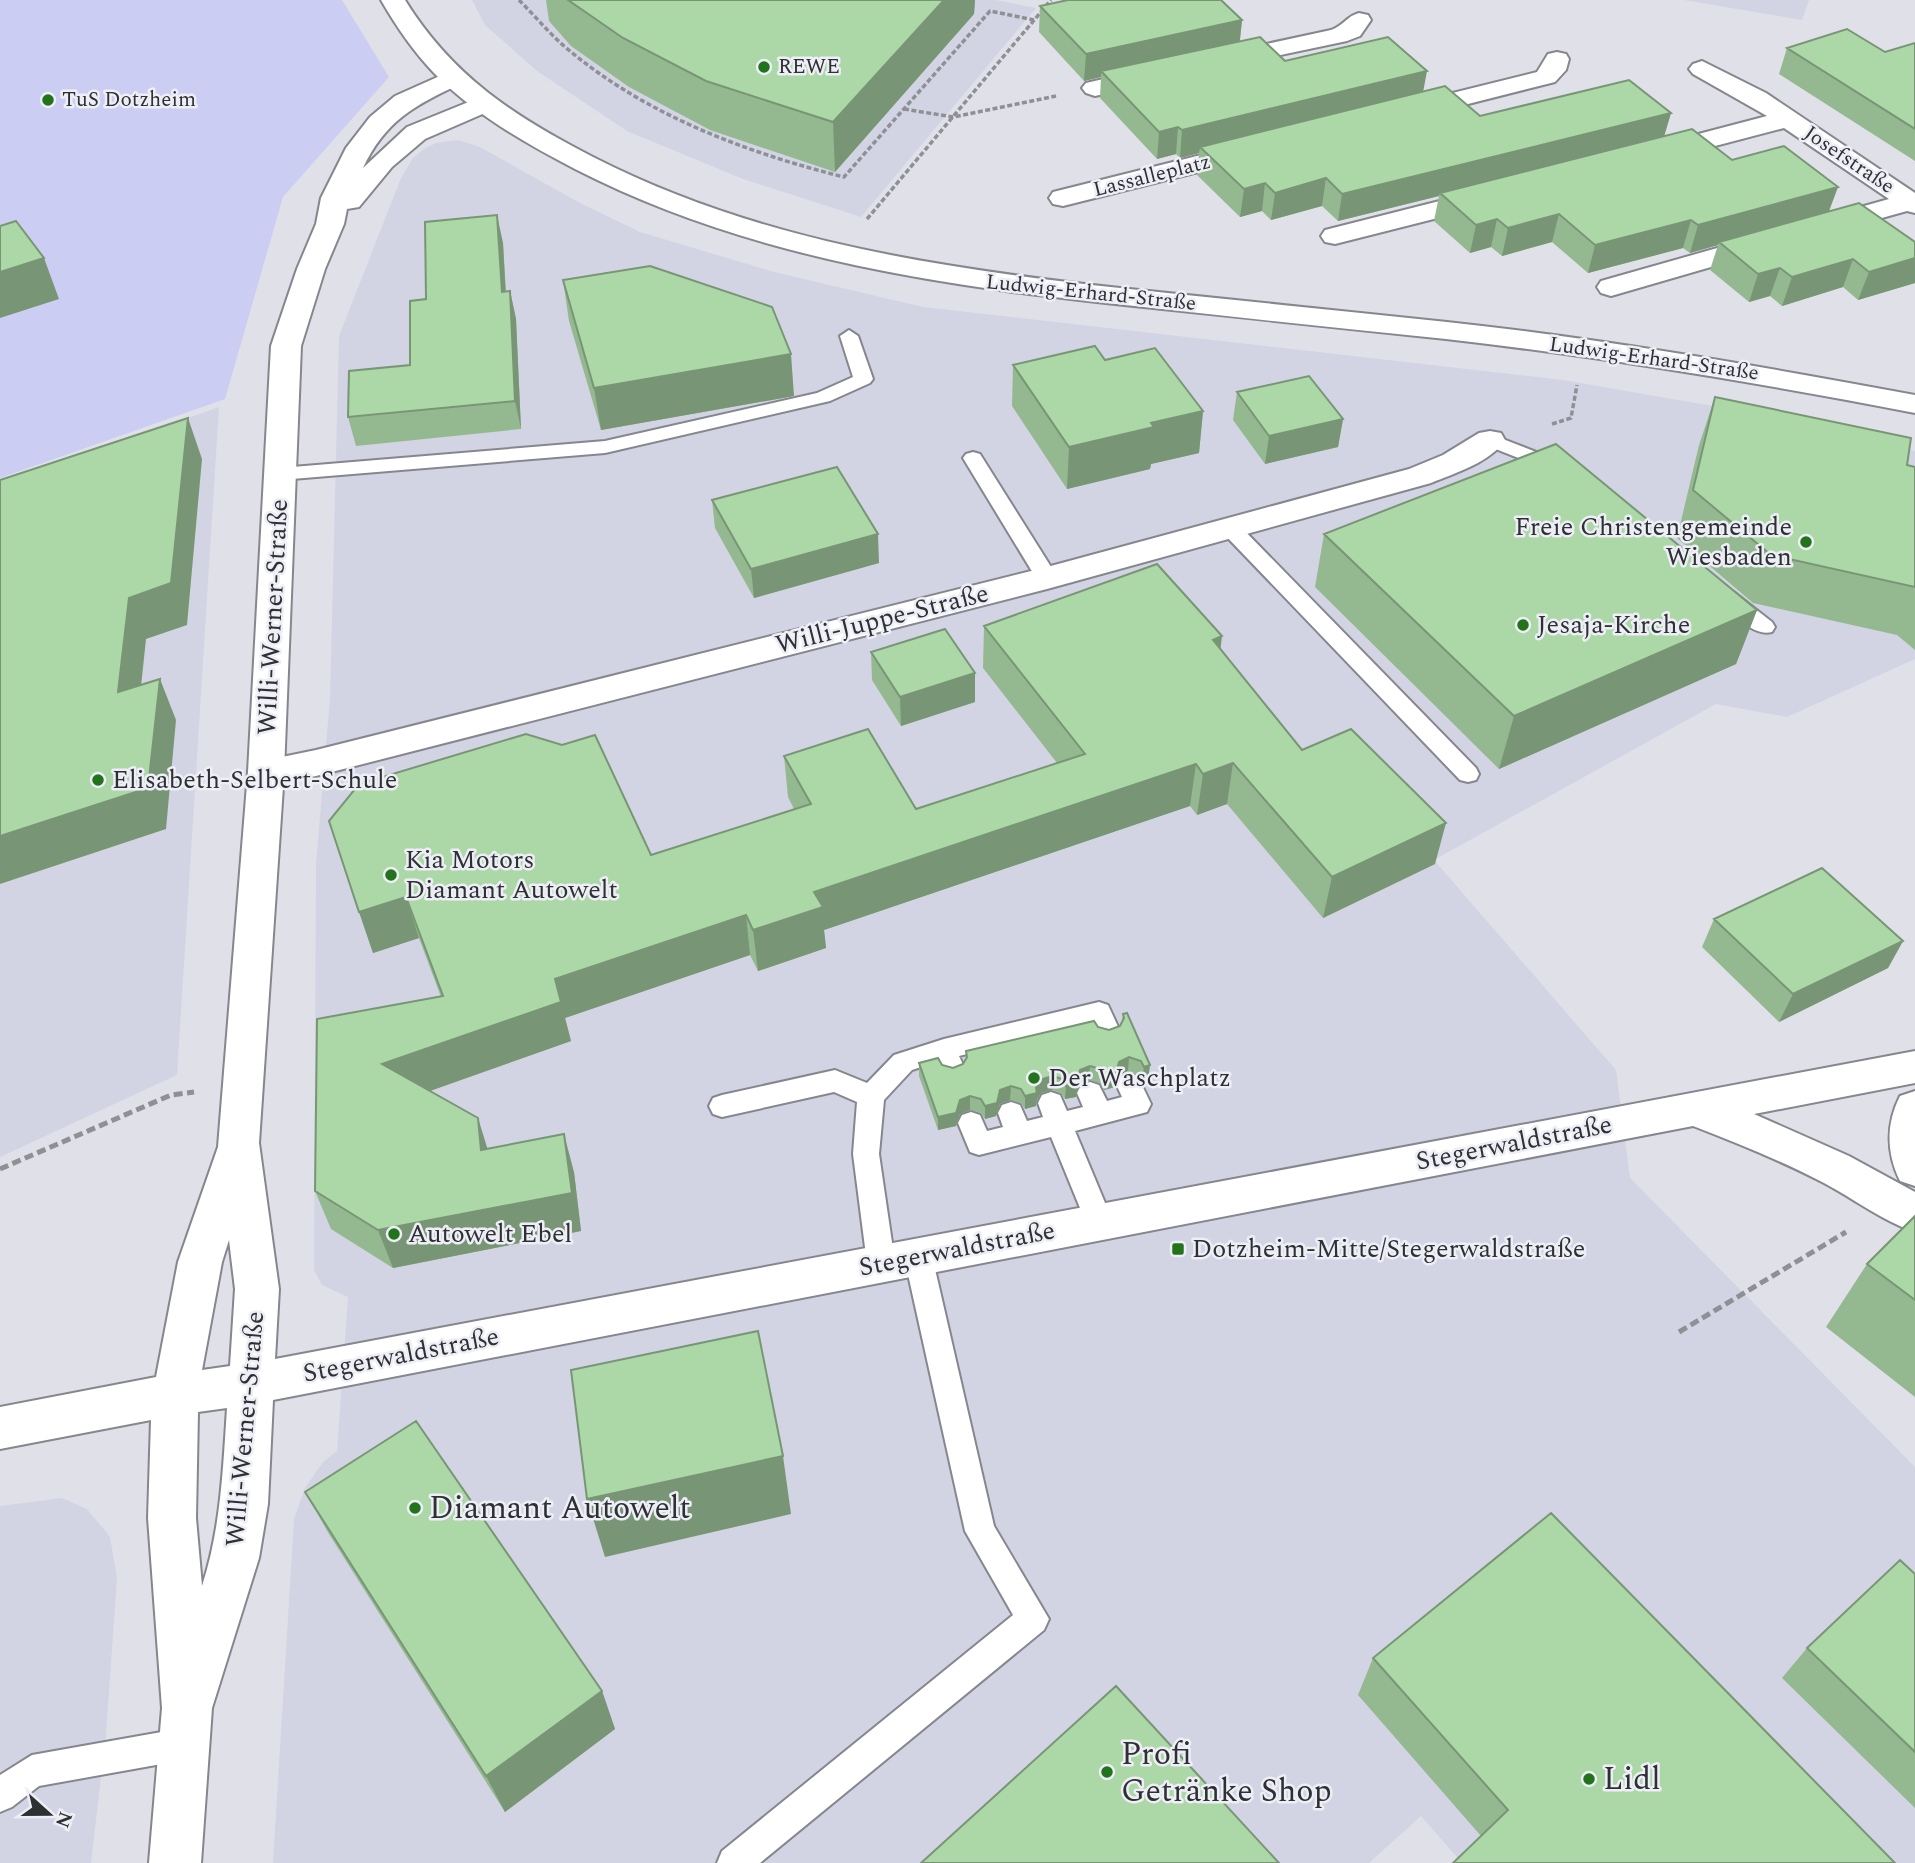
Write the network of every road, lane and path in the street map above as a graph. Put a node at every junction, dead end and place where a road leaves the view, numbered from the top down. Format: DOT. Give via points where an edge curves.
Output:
graph roads {
  1 [pos="393,0"];
  2 [pos="519,0"];
  3 [pos="1051,0"];
  4 [pos="1034,20"];
  5 [pos="1359,20"];
  6 [pos="1557,59"];
  7 [pos="1203,65"];
  8 [pos="1702,69"];
  9 [pos="1175,71"];
  10 [pos="451,79"];
  11 [pos="1095,88"];
  12 [pos="485,104"];
  13 [pos="904,109"];
  14 [pos="953,117"];
  15 [pos="1385,117"];
  16 [pos="1787,119"];
  17 [pos="1278,144"];
  18 [pos="1628,160"];
  19 [pos="1508,192"];
  20 [pos="1063,198"];
  21 [pos="1912,203"];
  22 [pos="872,214"];
  23 [pos="330,224"];
  24 [pos="1335,236"];
  25 [pos="1611,286"];
  26 [pos="849,337"];
  27 [pos="1866,395"];
  28 [pos="1915,404"];
  29 [pos="1915,410"];
  30 [pos="1490,440"];
  31 [pos="973,458"];
  32 [pos="280,474"];
  33 [pos="1574,475"];
  34 [pos="1230,528"];
  35 [pos="1047,578"];
  36 [pos="1710,583"];
  37 [pos="1763,627"];
  38 [pos="266,772"];
  39 [pos="1468,774"];
  40 [pos="1107,1031"];
  41 [pos="1915,1067"];
  42 [pos="243,1084"];
  43 [pos="1129,1084"];
  44 [pos="872,1096"];
  45 [pos="722,1106"];
  46 [pos="1915,1108"];
  47 [pos="1694,1109"];
  48 [pos="1056,1113"];
  49 [pos="971,1123"];
  50 [pos="238,1143"];
  51 [pos="0,1169"];
  52 [pos="1909,1195"];
  53 [pos="1099,1222"];
  54 [pos="899,1260"];
  55 [pos="1679,1332"];
  56 [pos="250,1384"];
  57 [pos="175,1396"];
  58 [pos="0,1429"];
  59 [pos="186,1726"];
  60 [pos="0,1795"];
  61 [pos="175,1863"];
  62 [pos="734,1863"];
  1 -- 10 [label="street, Ludwig-Erhard-Straße" via="408,27"];
  2 -- 13 [label="path" via="564,47 617,84 692,126 812,170 844,177"];
  3 -- 4 [label="path"];
  4 -- 13 [label="path" via="989,12"];
  4 -- 14 [label="path"];
  5 -- 7 [label="street" via="1351,31 1338,36"];
  6 -- 15 [label="street" via="1546,77"];
  8 -- 16 [label="street"];
  9 -- 11 [label="street"];
  10 -- 12 [label="street, Ludwig-Erhard-Straße"];
  10 -- 23 [label="street, Willi-Werner-Straße" via="404,102 379,123 345,173"];
  11 -- 14 [label="path"];
  12 -- 23 [label="street, Willi-Werner-Straße" via="416,133"];
  12 -- 27 [label="street, Ludwig-Erhard-Straße" via="627,186 750,232 902,268 1052,289 1468,333 1745,371"];
  13 -- 14 [label="path"];
  14 -- 22 [label="path"];
  16 -- 18 [label="street"];
  16 -- 21 [label="street, Josefstraße"];
  17 -- 20 [label="street, Lassalleplatz"];
  19 -- 24 [label="street"];
  21 -- 25 [label="street, Josefstraße"];
  23 -- 32 [label="street, Willi-Werner-Straße" via="310,269 286,346"];
  26 -- 32 [label="lane" via="863,379 823,397 605,447"];
  27 -- 28 [label="street, Ludwig-Erhard-Straße"];
  27 -- 29 [label="street, Ludwig-Erhard-Straße"];
  30 -- 33 [label="lane"];
  30 -- 34 [label="street, Willi-Juppe-Straße" via="1420,476"];
  31 -- 35 [label="lane"];
  32 -- 38 [label="street, Willi-Werner-Straße"];
  34 -- 35 [label="street, Willi-Juppe-Straße"];
  34 -- 39 [label="lane"];
  35 -- 38 [label="street, Willi-Juppe-Straße"];
  36 -- 37 [label="lane"];
  38 -- 42 [label="street, Willi-Werner-Straße"];
  40 -- 44 [label="lane" via="1099,1012 1065,1031 948,1059 903,1062"];
  41 -- 47 [label="street, Stegerwaldstraße"];
  42 -- 50 [label="street, Willi-Werner-Straße"];
  42 -- 51 [label="path" via="171,1095"];
  43 -- 48 [label="lane" via="1138,1104 1095,1104"];
  44 -- 45 [label="lane" via="835,1082"];
  44 -- 54 [label="lane" via="866,1154"];
  46 -- 52 [label="street" via="1910,1121"];
  47 -- 52 [label="street" via="1782,1141 1869,1185"];
  47 -- 53 [label="street, Stegerwaldstraße"];
  48 -- 49 [label="lane" via="1015,1123 979,1144"];
  48 -- 53 [label="lane"];
  50 -- 56 [label="street, Willi-Werner-Straße" via="257,1289"];
  50 -- 57 [label="street, Willi-Werner-Straße" via="200,1262"];
  52 -- 55 [label="path"];
  53 -- 54 [label="street, Stegerwaldstraße"];
  54 -- 56 [label="street, Stegerwaldstraße"];
  54 -- 62 [label="lane" via="980,1531 1033,1619"];
  56 -- 57 [label="street, Stegerwaldstraße"];
  56 -- 59 [label="street, Willi-Werner-Straße" via="240,1536"];
  57 -- 58 [label="street, Stegerwaldstraße"];
  57 -- 59 [label="street, Willi-Werner-Straße" via="172,1518"];
  59 -- 60 [label="lane" via="32,1771"];
  59 -- 61 [label="street, Willi-Werner-Straße"];
}
